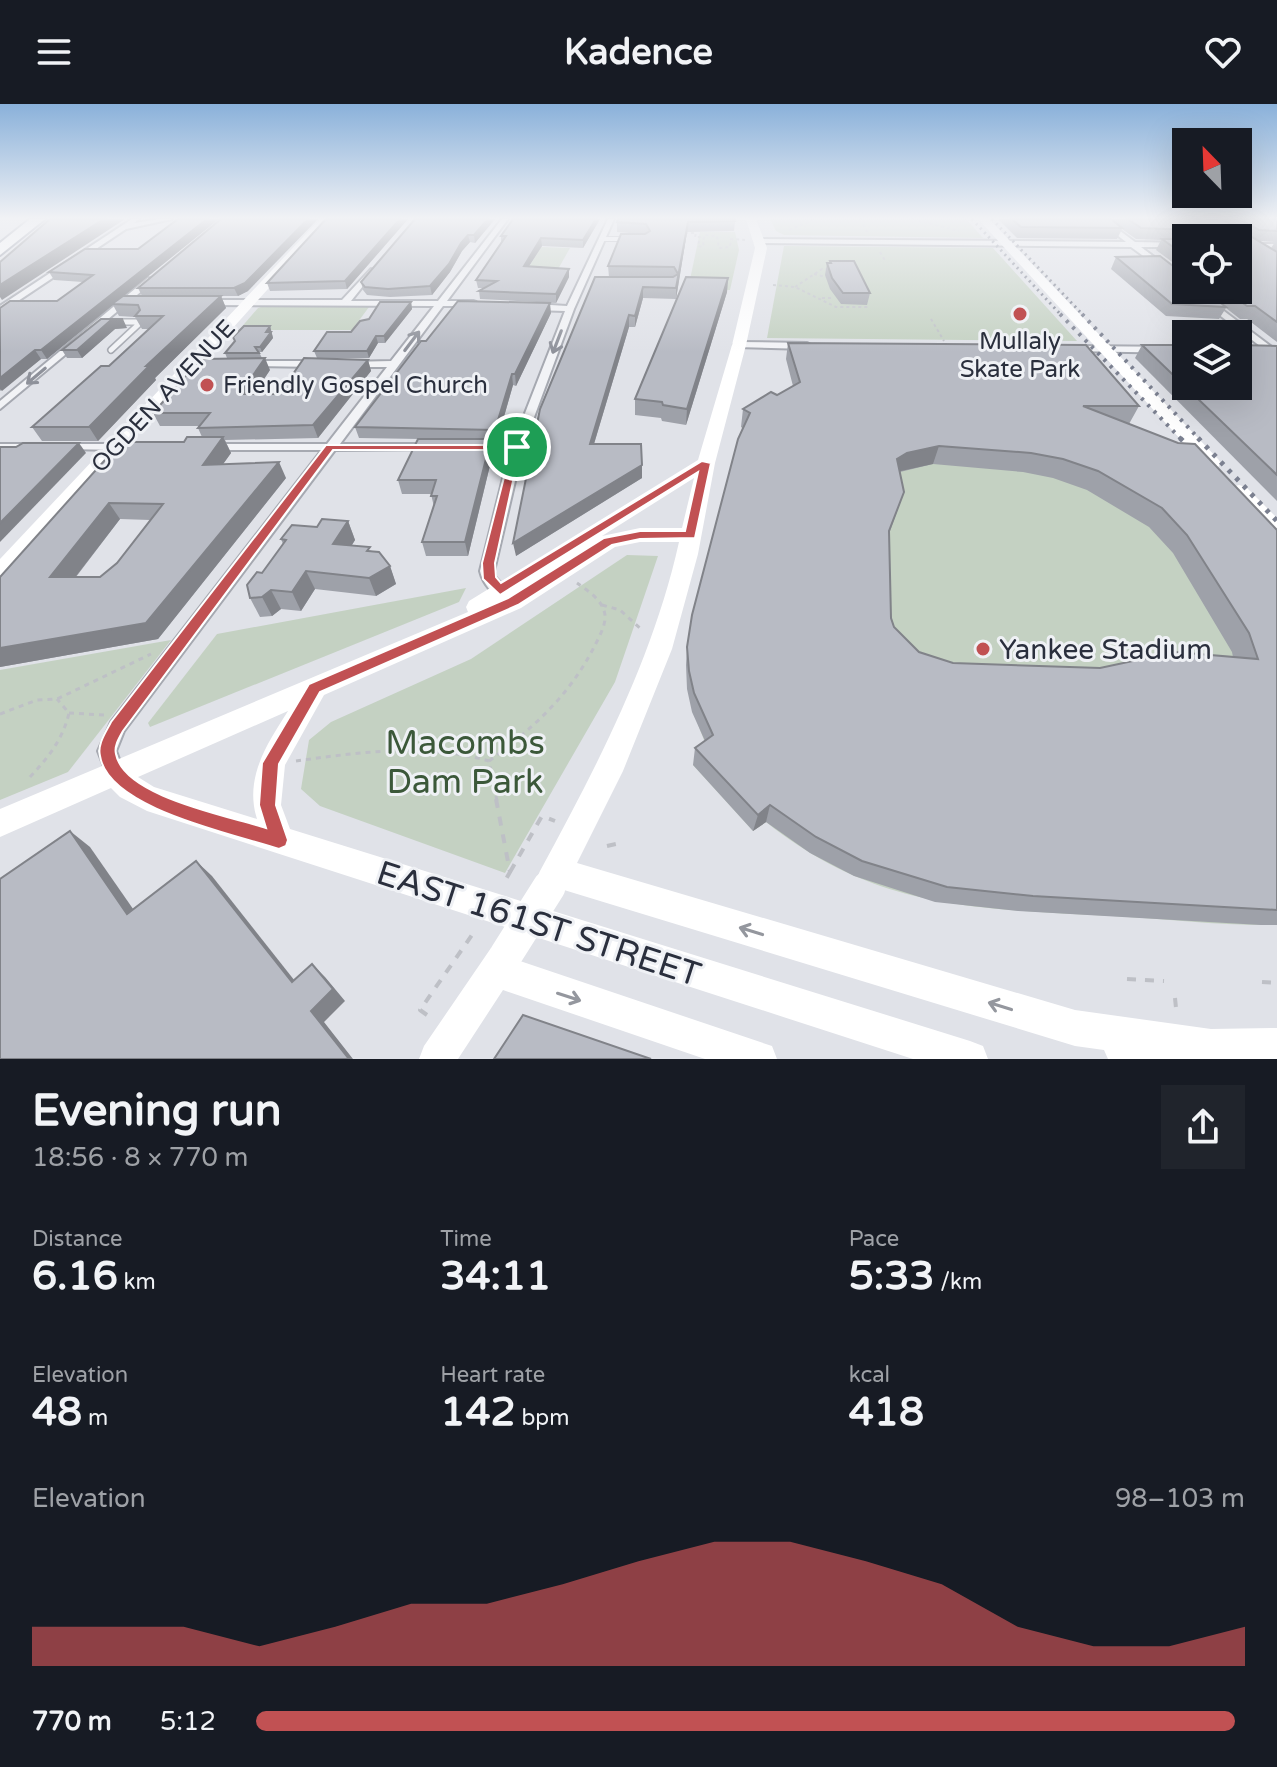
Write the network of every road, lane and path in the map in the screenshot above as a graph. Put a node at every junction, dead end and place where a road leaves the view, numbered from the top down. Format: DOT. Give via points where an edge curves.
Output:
graph roads {
  1 [pos="69,264"];
  2 [pos="285,264"];
  3 [pos="377,264"];
  4 [pos="471,264"];
  5 [pos="591,264"];
  6 [pos="757,264"];
  7 [pos="1026,264"];
  8 [pos="836,269"];
  9 [pos="158,274"];
  10 [pos="814,274"];
  11 [pos="826,277"];
  12 [pos="583,281"];
  13 [pos="594,281"];
  14 [pos="773,285"];
  15 [pos="795,287"];
  16 [pos="819,298"];
  17 [pos="834,298"];
  18 [pos="125,302"];
  19 [pos="138,302"];
  20 [pos="193,302"];
  21 [pos="249,302"];
  22 [pos="345,302"];
  23 [pos="441,303"];
  24 [pos="1209,304"];
  25 [pos="484,305"];
  26 [pos="528,307"];
  27 [pos="868,307"];
  28 [pos="570,309"];
  29 [pos="0,310"];
  30 [pos="931,319"];
  31 [pos="101,322"];
  32 [pos="944,341"];
  33 [pos="739,345"];
  34 [pos="823,346"];
  35 [pos="1056,348"];
  36 [pos="1105,349"];
  37 [pos="111,350"];
  38 [pos="1172,350"];
  39 [pos="1252,350"];
  40 [pos="1274,352"];
  41 [pos="234,364"];
  42 [pos="325,364"];
  43 [pos="341,364"];
  44 [pos="395,364"];
  45 [pos="0,406"];
  46 [pos="0,447"];
  47 [pos="116,447"];
  48 [pos="135,447"];
  49 [pos="197,447"];
  50 [pos="330,447"];
  51 [pos="438,447"];
  52 [pos="470,447"];
  53 [pos="517,447"];
  54 [pos="706,463"];
  55 [pos="1274,526"];
  56 [pos="690,535"];
  57 [pos="0,573"];
  58 [pos="577,583"];
  59 [pos="506,596"];
  60 [pos="602,605"];
  61 [pos="642,630"];
  62 [pos="153,654"];
  63 [pos="315,688"];
  64 [pos="57,699"];
  65 [pos="69,713"];
  66 [pos="0,714"];
  67 [pos="104,715"];
  68 [pos="292,761"];
  69 [pos="489,761"];
  70 [pos="115,773"];
  71 [pos="30,777"];
  72 [pos="555,821"];
  73 [pos="0,823"];
  74 [pos="279,840"];
  75 [pos="616,844"];
  76 [pos="607,846"];
  77 [pos="510,872"];
  78 [pos="553,879"];
  79 [pos="505,881"];
  80 [pos="472,935"];
  81 [pos="501,963"];
  82 [pos="1127,979"];
  83 [pos="1164,981"];
  84 [pos="1262,982"];
  85 [pos="1277,983"];
  86 [pos="1175,998"];
  87 [pos="1176,1008"];
  88 [pos="1075,1028"];
  89 [pos="439,1037"];
  90 [pos="1277,1046"];
  91 [pos="759,1059"];
  92 [pos="970,1059"];
  93 [pos="1157,1059"];
  1 -- 29 [label="street"];
  2 -- 21 [label="main road, OGDEN AVENUE"];
  3 -- 22 [label="street"];
  4 -- 23 [label="street"];
  5 -- 12 [label="street"];
  6 -- 33 [label="main road"];
  7 -- 36 [label="main road"];
  8 -- 10 [label="path"];
  9 -- 18 [label="street"];
  10 -- 11 [label="path"];
  10 -- 15 [label="path"];
  12 -- 13 [label="lane"];
  12 -- 28 [label="street"];
  14 -- 15 [label="path"];
  15 -- 16 [label="path"];
  16 -- 17 [label="path"];
  16 -- 27 [label="path" via="836,307"];
  18 -- 19 [label="street"];
  18 -- 31 [label="street"];
  20 -- 21 [label="street"];
  21 -- 22 [label="street"];
  21 -- 47 [label="main road, OGDEN AVENUE" via="201,364"];
  22 -- 23 [label="street"];
  23 -- 25 [label="street"];
  44 -- 23 [label="street, one-way"];
  24 -- 40 [label="street"];
  26 -- 28 [label="street"];
  28 -- 53 [label="street, one-way"];
  30 -- 32 [label="path"];
  31 -- 37 [label="lane" via="141,322"];
  31 -- 45 [label="street, one-way"];
  33 -- 34 [label="street"];
  33 -- 54 [label="main road"];
  35 -- 36 [label="street"];
  36 -- 38 [label="street"];
  36 -- 55 [label="main road"];
  39 -- 40 [label="street"];
  41 -- 42 [label="street"];
  43 -- 44 [label="street"];
  44 -- 50 [label="street"];
  46 -- 47 [label="street"];
  47 -- 48 [label="street"];
  47 -- 57 [label="main road, OGDEN AVENUE"];
  49 -- 50 [label="street"];
  50 -- 51 [label="street"];
  50 -- 70 [label="street" via="117,727 107,751"];
  52 -- 53 [label="street"];
  53 -- 59 [label="street" via="488,563 489,579"];
  54 -- 56 [label="main road"];
  54 -- 59 [label="main road"];
  56 -- 59 [label="main road" via="609,541"];
  56 -- 78 [label="main road" via="645,690"];
  58 -- 60 [label="path"];
  59 -- 63 [label="main road" via="445,632"];
  60 -- 61 [label="path" via="627,613"];
  60 -- 69 [label="path" via="606,618 574,685 540,724"];
  62 -- 64 [label="path"];
  63 -- 70 [label="main road"];
  63 -- 74 [label="main road" via="271,763 267,805"];
  64 -- 65 [label="path"];
  64 -- 66 [label="path" via="37,700"];
  65 -- 67 [label="path"];
  65 -- 71 [label="path" via="52,753"];
  68 -- 69 [label="path" via="412,752 469,754"];
  69 -- 77 [label="path"];
  70 -- 73 [label="main road"];
  70 -- 74 [label="main road, EAST 161ST STREET" via="147,798"];
  72 -- 77 [label="path" via="542,816"];
  74 -- 92 [label="main road, EAST 161ST STREET"];
  75 -- 76 [label="path"];
  77 -- 79 [label="path"];
  78 -- 81 [label="main road, bridge"];
  88 -- 78 [label="main road, EAST 161ST STREET, one-way"];
  80 -- 89 [label="path" via="420,1010"];
  81 -- 89 [label="main road"];
  81 -- 91 [label="main road, EAST 161ST STREET, one-way"];
  82 -- 83 [label="path"];
  84 -- 85 [label="path"];
  86 -- 87 [label="path"];
  88 -- 90 [label="main road, EAST 161ST STREET" via="1211,1047"];
  88 -- 93 [label="main road"];
}
